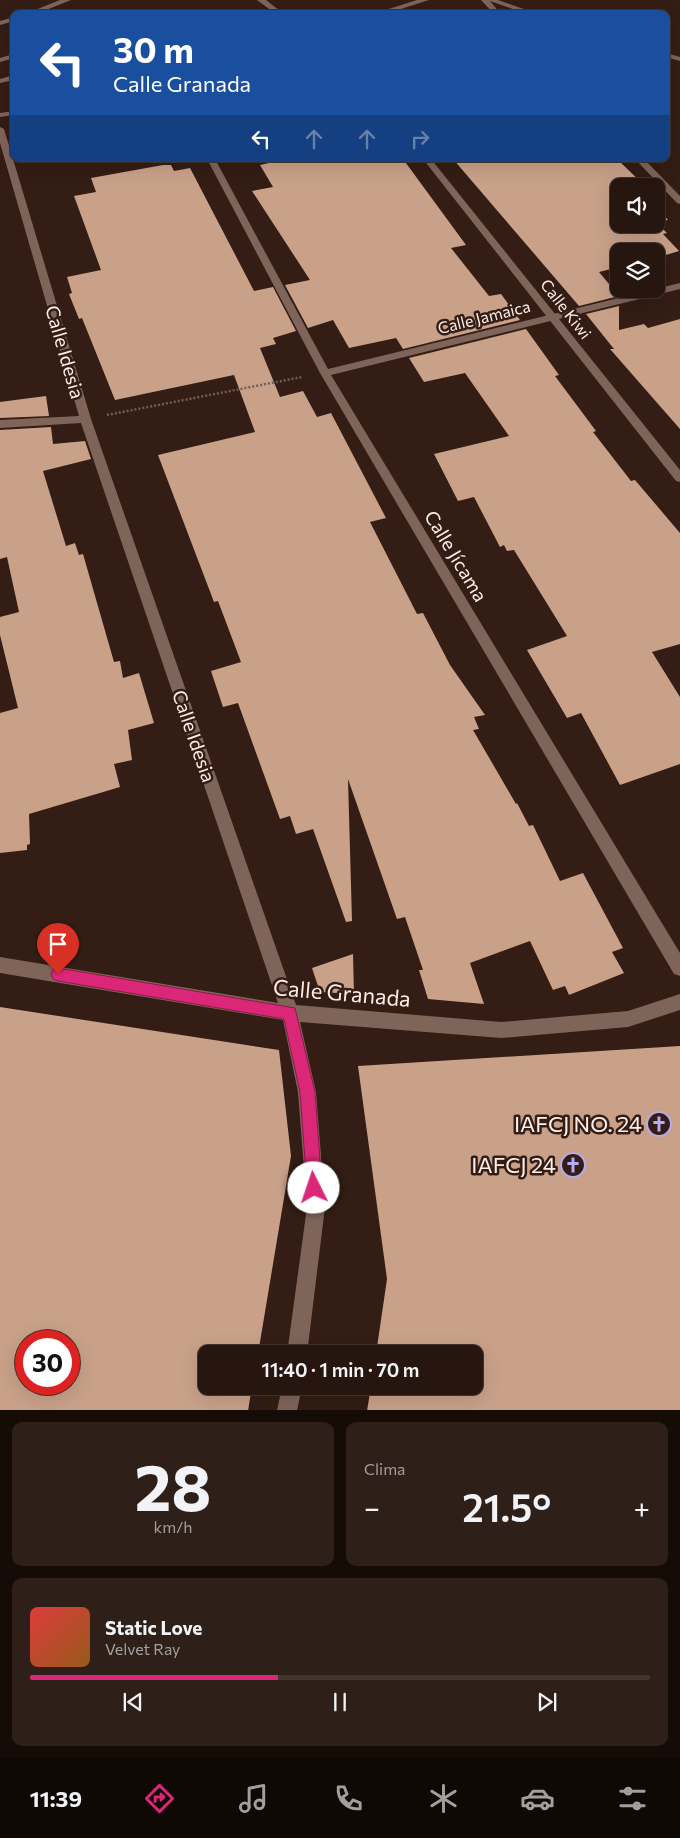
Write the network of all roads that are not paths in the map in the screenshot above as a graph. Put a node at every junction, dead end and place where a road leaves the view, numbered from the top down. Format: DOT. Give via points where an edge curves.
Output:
graph roads {
  1 [pos="67,0"];
  2 [pos="261,0"];
  3 [pos="424,0"];
  4 [pos="485,0"];
  5 [pos="492,0"];
  6 [pos="39,10"];
  7 [pos="275,10"];
  8 [pos="390,10"];
  9 [pos="494,10"];
  10 [pos="523,10"];
  11 [pos="0,129"];
  12 [pos="212,162"];
  13 [pos="428,162"];
  14 [pos="642,162"];
  15 [pos="680,200"];
  16 [pos="680,286"];
  17 [pos="553,317"];
  18 [pos="325,373"];
  19 [pos="85,419"];
  20 [pos="0,424"];
  21 [pos="680,478"];
  22 [pos="0,965"];
  23 [pos="680,968"];
  24 [pos="680,1002"];
  25 [pos="290,1013"];
  26 [pos="298,1345"];
  27 [pos="290,1395"];
  28 [pos="287,1410"];
  1 -- 6 [label="street"];
  2 -- 7 [label="street"];
  3 -- 8 [label="street"];
  4 -- 9 [label="street"];
  5 -- 10 [label="street"];
  11 -- 19 [label="street, Calle Idesia"];
  12 -- 18 [label="street, Calle Jícama"];
  13 -- 17 [label="street, Calle Kiwi"];
  14 -- 15 [label="street"];
  16 -- 17 [label="street, Calle Jamaica"];
  17 -- 18 [label="street, Calle Jamaica"];
  17 -- 21 [label="street, Calle Kiwi"];
  18 -- 23 [label="street, Calle Jícama"];
  19 -- 20 [label="street"];
  19 -- 25 [label="street, Calle Idesia"];
  22 -- 25 [label="street, Calle Granada"];
  24 -- 25 [label="street, Calle Granada" via="628,1019 501,1030"];
  25 -- 26 [label="street, Calle Idesia" via="307,1092 316,1207"];
  27 -- 28 [label="street"];
}
